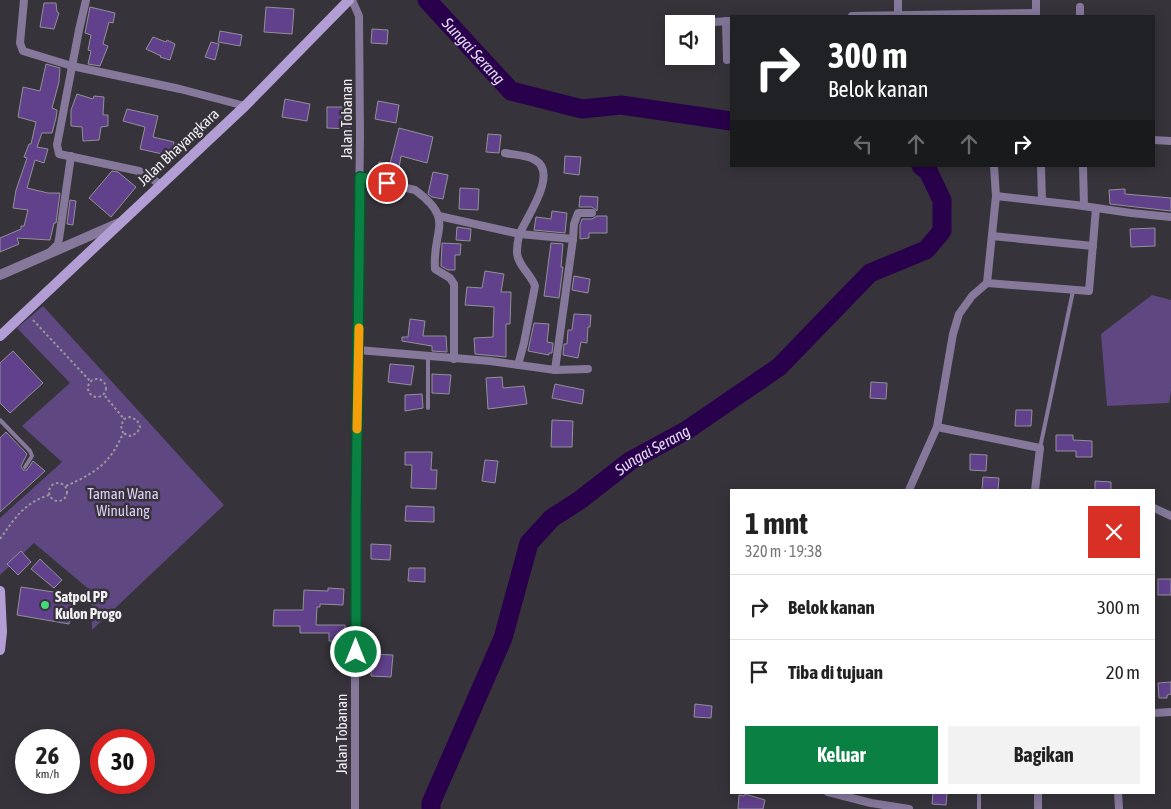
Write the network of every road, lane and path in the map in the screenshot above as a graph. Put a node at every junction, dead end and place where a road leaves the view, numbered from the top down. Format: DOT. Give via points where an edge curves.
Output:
graph roads {
  1 [pos="24,0"];
  2 [pos="86,0"];
  3 [pos="350,0"];
  4 [pos="898,0"];
  5 [pos="1036,0"];
  6 [pos="1080,7"];
  7 [pos="898,15"];
  8 [pos="945,15"];
  9 [pos="988,15"];
  10 [pos="1036,15"];
  11 [pos="1080,15"];
  12 [pos="728,21"];
  13 [pos="715,22"];
  14 [pos="727,60"];
  15 [pos="72,66"];
  16 [pos="245,106"];
  17 [pos="1155,140"];
  18 [pos="1171,141"];
  19 [pos="505,153"];
  20 [pos="71,156"];
  21 [pos="994,167"];
  22 [pos="1041,167"];
  23 [pos="1083,167"];
  24 [pos="360,177"];
  25 [pos="160,184"];
  26 [pos="996,196"];
  27 [pos="1042,201"];
  28 [pos="1084,206"];
  29 [pos="1096,208"];
  30 [pos="592,213"];
  31 [pos="439,216"];
  32 [pos="1171,216"];
  33 [pos="120,222"];
  34 [pos="520,234"];
  35 [pos="992,236"];
  36 [pos="573,239"];
  37 [pos="1093,246"];
  38 [pos="42,258"];
  39 [pos="0,275"];
  40 [pos="987,283"];
  41 [pos="1073,291"];
  42 [pos="25,312"];
  43 [pos="2,330"];
  44 [pos="358,350"];
  45 [pos="428,357"];
  46 [pos="454,358"];
  47 [pos="518,364"];
  48 [pos="588,369"];
  49 [pos="556,370"];
  50 [pos="91,382"];
  51 [pos="104,395"];
  52 [pos="428,408"];
  53 [pos="124,419"];
  54 [pos="0,420"];
  55 [pos="937,428"];
  56 [pos="123,433"];
  57 [pos="1040,448"];
  58 [pos="25,467"];
  59 [pos="66,486"];
  60 [pos="909,489"];
  61 [pos="1035,489"];
  62 [pos="49,495"];
  63 [pos="1155,508"];
  64 [pos="1171,516"];
  65 [pos="0,540"];
  66 [pos="0,591"];
  67 [pos="0,650"];
  68 [pos="1171,712"];
  69 [pos="1155,713"];
  70 [pos="836,794"];
  71 [pos="979,794"];
  72 [pos="1038,794"];
  73 [pos="1118,794"];
  74 [pos="355,809"];
  75 [pos="909,809"];
  76 [pos="979,809"];
  77 [pos="1038,809"];
  78 [pos="1119,809"];
  1 -- 15 [label="street" via="21,47 26,52"];
  2 -- 15 [label="street"];
  3 -- 16 [label="main road, Jalan Bhayangkara"];
  3 -- 24 [label="street, Jalan Tobanan" via="359,16"];
  4 -- 7 [label="street"];
  5 -- 10 [label="street"];
  6 -- 11 [label="street"];
  7 -- 8 [label="street"];
  8 -- 9 [label="street"];
  9 -- 10 [label="street"];
  12 -- 13 [label="street"];
  12 -- 14 [label="street"];
  15 -- 16 [label="street"];
  15 -- 20 [label="street" via="57,149 59,154"];
  16 -- 25 [label="main road, Jalan Bhayangkara"];
  17 -- 18 [label="street"];
  19 -- 34 [label="street" via="535,159 543,170 540,192"];
  20 -- 25 [label="street" via="139,171"];
  20 -- 38 [label="street" via="58,244"];
  21 -- 26 [label="street"];
  22 -- 27 [label="street"];
  23 -- 28 [label="street"];
  24 -- 31 [label="street" via="415,190"];
  24 -- 44 [label="street, Jalan Tobanan"];
  25 -- 33 [label="main road, Jalan Bhayangkara"];
  26 -- 27 [label="street"];
  26 -- 35 [label="street"];
  27 -- 28 [label="street"];
  28 -- 29 [label="street"];
  29 -- 32 [label="street"];
  29 -- 37 [label="street"];
  30 -- 36 [label="street" via="578,212"];
  31 -- 34 [label="street"];
  31 -- 46 [label="street" via="435,264 437,271 454,284"];
  33 -- 38 [label="street, Jalan Bhayangkara"];
  33 -- 42 [label="main road"];
  34 -- 36 [label="street"];
  34 -- 47 [label="street" via="518,260 535,286"];
  35 -- 37 [label="street"];
  35 -- 40 [label="street"];
  36 -- 49 [label="street"];
  37 -- 41 [label="street" via="1089,291"];
  38 -- 39 [label="street, Jalan Bhayangkara"];
  40 -- 41 [label="street"];
  40 -- 55 [label="street" via="966,303 955,324"];
  41 -- 57 [label="lane"];
  42 -- 43 [label="main road"];
  42 -- 50 [label="path"];
  44 -- 45 [label="street"];
  44 -- 74 [label="street, Jalan Tobanan"];
  45 -- 46 [label="street"];
  45 -- 52 [label="lane"];
  46 -- 47 [label="street"];
  47 -- 49 [label="street"];
  48 -- 49 [label="street"];
  50 -- 51 [label="path" via="88,388 91,395 97,398"];
  50 -- 51 [label="path" via="98,379 104,382 107,388"];
  51 -- 53 [label="path"];
  53 -- 56 [label="path"];
  53 -- 56 [label="path" via="134,418 140,427 133,435"];
  54 -- 58 [label="lane" via="30,451 32,456"];
  55 -- 57 [label="street"];
  55 -- 60 [label="street"];
  56 -- 59 [label="path" via="112,456 85,478"];
  57 -- 61 [label="street"];
  59 -- 62 [label="path" via="53,484"];
  59 -- 62 [label="path" via="68,494 61,501"];
  62 -- 65 [label="path" via="23,508"];
  63 -- 64 [label="street"];
  66 -- 67 [label="main road"];
  68 -- 69 [label="street"];
  70 -- 75 [label="street"];
  71 -- 76 [label="lane"];
  72 -- 77 [label="street"];
  73 -- 78 [label="street"];
}
